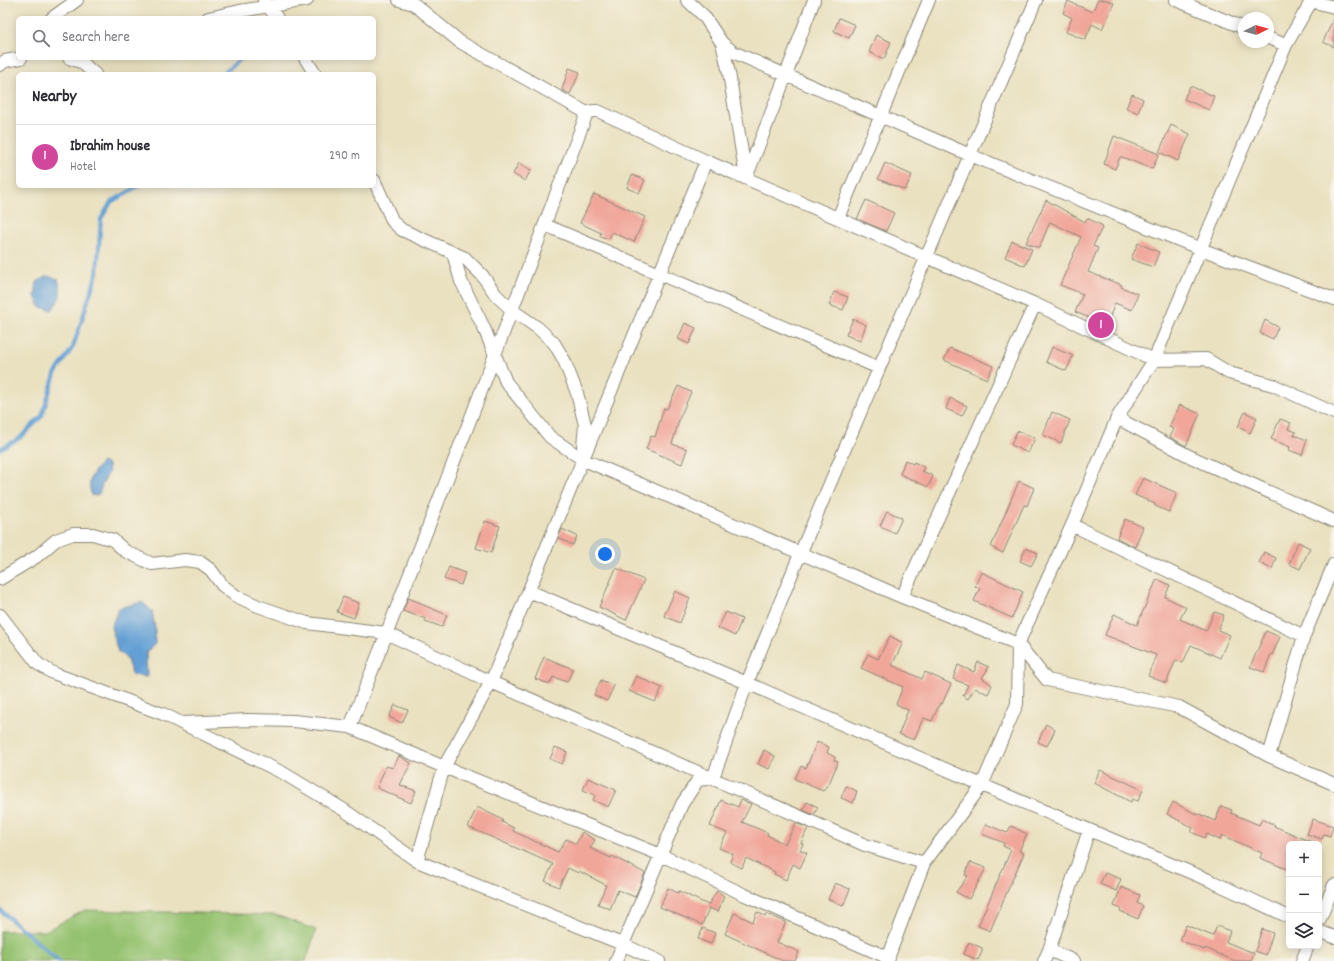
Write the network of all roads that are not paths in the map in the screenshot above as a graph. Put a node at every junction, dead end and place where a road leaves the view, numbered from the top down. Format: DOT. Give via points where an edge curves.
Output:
graph roads {
  1 [pos="77,0"];
  2 [pos="307,0"];
  3 [pos="399,0"];
  4 [pos="687,0"];
  5 [pos="814,0"];
  6 [pos="929,0"];
  7 [pos="1036,0"];
  8 [pos="1176,0"];
  9 [pos="1312,0"];
  10 [pos="266,3"];
  11 [pos="1334,7"];
  12 [pos="55,16"];
  13 [pos="216,16"];
  14 [pos="276,16"];
  15 [pos="1238,26"];
  16 [pos="1274,40"];
  17 [pos="722,43"];
  18 [pos="1286,45"];
  19 [pos="16,51"];
  20 [pos="16,59"];
  21 [pos="75,60"];
  22 [pos="306,60"];
  23 [pos="2,63"];
  24 [pos="93,72"];
  25 [pos="314,72"];
  26 [pos="786,75"];
  27 [pos="587,113"];
  28 [pos="881,116"];
  29 [pos="970,155"];
  30 [pos="706,161"];
  31 [pos="746,178"];
  32 [pos="376,184"];
  33 [pos="838,218"];
  34 [pos="545,225"];
  35 [pos="1201,249"];
  36 [pos="453,252"];
  37 [pos="926,257"];
  38 [pos="659,274"];
  39 [pos="1334,300"];
  40 [pos="1035,304"];
  41 [pos="512,310"];
  42 [pos="495,356"];
  43 [pos="1154,360"];
  44 [pos="879,368"];
  45 [pos="1334,413"];
  46 [pos="1117,418"];
  47 [pos="582,460"];
  48 [pos="1334,521"];
  49 [pos="1072,525"];
  50 [pos="800,554"];
  51 [pos="1334,564"];
  52 [pos="0,579"];
  53 [pos="529,591"];
  54 [pos="902,597"];
  55 [pos="0,615"];
  56 [pos="386,633"];
  57 [pos="1304,636"];
  58 [pos="1018,644"];
  59 [pos="491,682"];
  60 [pos="747,683"];
  61 [pos="180,723"];
  62 [pos="350,727"];
  63 [pos="1269,756"];
  64 [pos="444,767"];
  65 [pos="713,778"];
  66 [pos="1334,784"];
  67 [pos="982,785"];
  68 [pos="1089,830"];
  69 [pos="661,854"];
  70 [pos="417,861"];
  71 [pos="924,863"];
  72 [pos="1334,885"];
  73 [pos="1322,914"];
  74 [pos="1286,916"];
  75 [pos="1322,932"];
  76 [pos="1334,937"];
  77 [pos="622,944"];
  78 [pos="1307,949"];
  79 [pos="1046,956"];
  80 [pos="888,959"];
  81 [pos="616,961"];
  82 [pos="659,961"];
  83 [pos="1074,961"];
  84 [pos="1302,961"];
  1 -- 12 [label="street"];
  2 -- 10 [label="street"];
  3 -- 27 [label="street" via="414,4 460,42"];
  4 -- 17 [label="street" via="704,16"];
  5 -- 26 [label="street"];
  6 -- 28 [label="street"];
  7 -- 29 [label="street"];
  8 -- 15 [label="street"];
  9 -- 11 [label="street"];
  9 -- 18 [label="street"];
  10 -- 13 [label="street"];
  10 -- 14 [label="street"];
  16 -- 18 [label="street"];
  17 -- 26 [label="street" via="733,52"];
  17 -- 31 [label="street"];
  18 -- 35 [label="street"];
  19 -- 23 [label="street"];
  20 -- 23 [label="street"];
  21 -- 24 [label="street"];
  22 -- 25 [label="street"];
  26 -- 28 [label="street"];
  26 -- 31 [label="street"];
  27 -- 30 [label="street" via="598,111"];
  27 -- 34 [label="street"];
  28 -- 29 [label="street"];
  28 -- 33 [label="street"];
  29 -- 35 [label="street"];
  29 -- 37 [label="street"];
  30 -- 31 [label="street"];
  30 -- 38 [label="street"];
  31 -- 33 [label="street"];
  32 -- 36 [label="street" via="393,222 402,230"];
  33 -- 37 [label="street"];
  34 -- 38 [label="street"];
  34 -- 41 [label="street"];
  35 -- 39 [label="street"];
  35 -- 43 [label="street"];
  36 -- 41 [label="street" via="464,258 482,275 496,295"];
  36 -- 42 [label="street" via="461,281"];
  37 -- 40 [label="street"];
  37 -- 44 [label="street"];
  38 -- 44 [label="street"];
  38 -- 47 [label="street"];
  40 -- 43 [label="street"];
  40 -- 54 [label="street"];
  41 -- 42 [label="street"];
  41 -- 47 [label="street" via="554,343 564,360 577,393 585,425"];
  42 -- 47 [label="street" via="506,382 550,437"];
  42 -- 56 [label="street"];
  43 -- 45 [label="street" via="1206,359 1229,373 1273,385"];
  43 -- 46 [label="street"];
  44 -- 50 [label="street"];
  46 -- 48 [label="street" via="1191,457"];
  46 -- 49 [label="street"];
  47 -- 50 [label="street"];
  47 -- 53 [label="street"];
  49 -- 57 [label="street"];
  49 -- 58 [label="street"];
  50 -- 54 [label="street"];
  50 -- 60 [label="street"];
  51 -- 57 [label="street"];
  52 -- 56 [label="street" via="36,557 56,540 73,534 93,534 113,540 125,551 152,564 185,560 200,562 236,596 278,614 307,623"];
  53 -- 59 [label="street"];
  53 -- 60 [label="street"];
  54 -- 58 [label="street"];
  55 -- 61 [label="street" via="38,664 53,673"];
  56 -- 59 [label="street"];
  56 -- 62 [label="street"];
  57 -- 63 [label="street"];
  58 -- 63 [label="street" via="1047,680 1180,707"];
  58 -- 67 [label="street" via="1018,704"];
  59 -- 64 [label="street"];
  59 -- 65 [label="street"];
  60 -- 65 [label="street"];
  60 -- 67 [label="street"];
  61 -- 62 [label="street" via="294,721"];
  61 -- 70 [label="street" via="283,773 344,810"];
  62 -- 64 [label="street"];
  63 -- 66 [label="street"];
  64 -- 69 [label="street"];
  64 -- 70 [label="street"];
  65 -- 69 [label="street" via="698,780 682,804"];
  65 -- 71 [label="street" via="866,845"];
  67 -- 68 [label="street"];
  67 -- 71 [label="street"];
  68 -- 74 [label="street"];
  68 -- 79 [label="street"];
  69 -- 77 [label="street"];
  69 -- 80 [label="street"];
  70 -- 77 [label="street"];
  71 -- 80 [label="street"];
  72 -- 73 [label="street"];
  75 -- 76 [label="street"];
  77 -- 81 [label="street"];
  77 -- 82 [label="street"];
  78 -- 84 [label="street"];
  79 -- 83 [label="street"];
}
